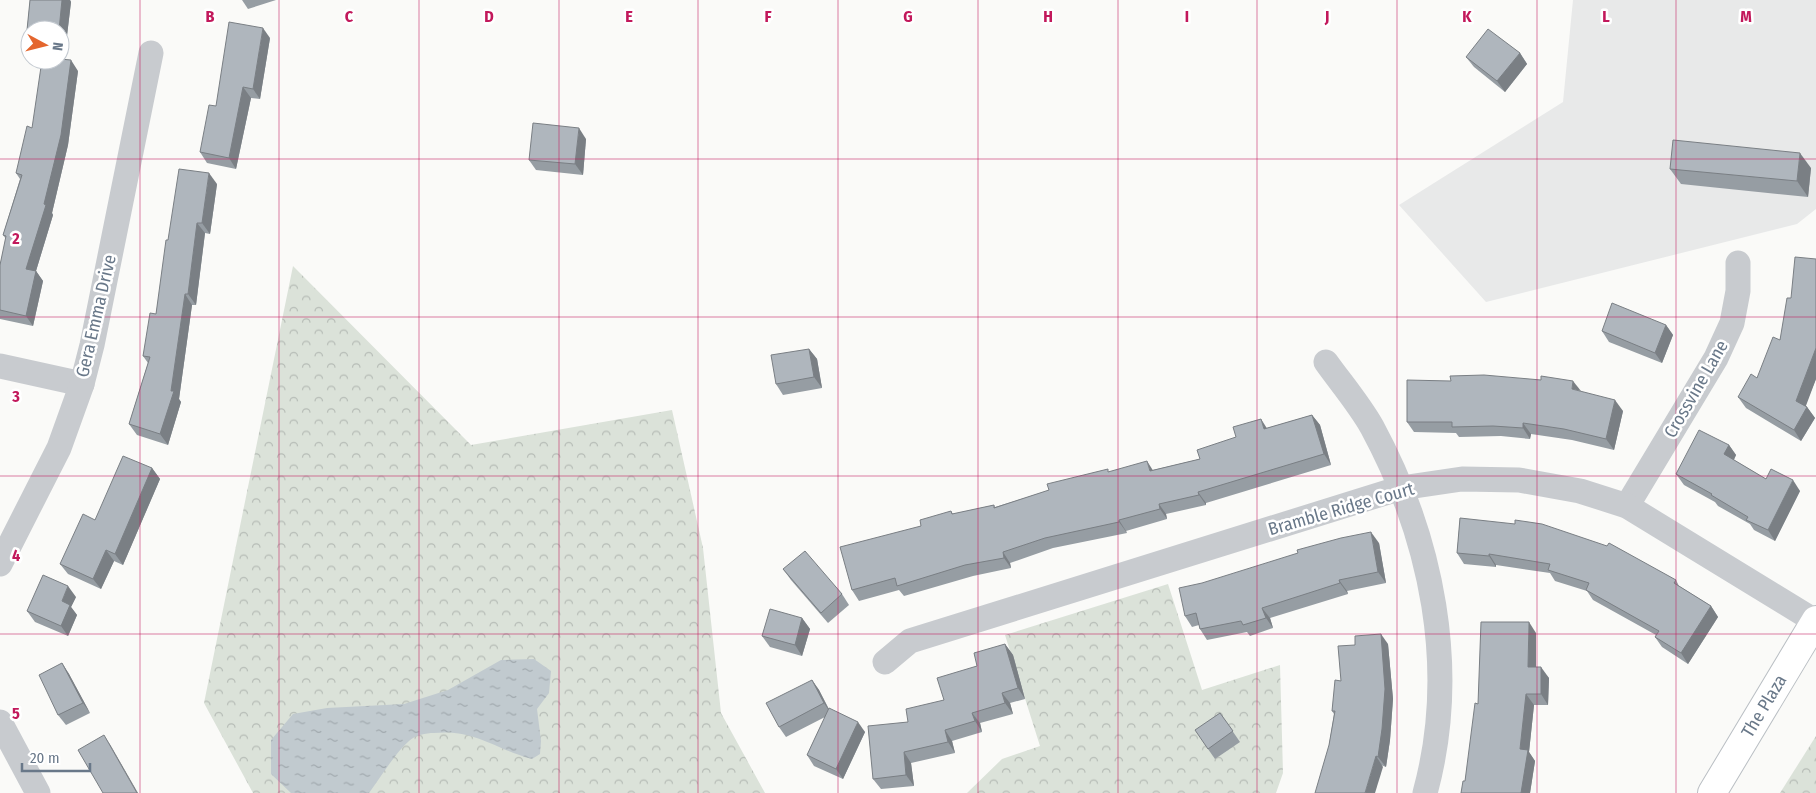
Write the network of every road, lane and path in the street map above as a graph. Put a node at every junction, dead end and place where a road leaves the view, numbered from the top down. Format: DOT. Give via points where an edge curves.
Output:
graph roads {
  1 [pos="151,54"];
  2 [pos="1738,263"];
  3 [pos="1326,362"];
  4 [pos="0,366"];
  5 [pos="82,384"];
  6 [pos="1401,488"];
  7 [pos="1627,506"];
  8 [pos="0,564"];
  9 [pos="1816,620"];
  10 [pos="885,662"];
  11 [pos="0,722"];
  12 [pos="38,793"];
  13 [pos="1425,793"];
  14 [pos="1712,793"];
  1 -- 5 [label="street, Gera Emma Drive"];
  2 -- 7 [label="street, Crossvine Lane" via="1738,291 1732,323 1716,358"];
  3 -- 6 [label="street" via="1371,426"];
  4 -- 5 [label="street"];
  5 -- 8 [label="street, Gera Emma Drive" via="59,448"];
  6 -- 7 [label="street, Bramble Ridge Court" via="1462,479 1519,480 1580,491"];
  6 -- 10 [label="street, Bramble Ridge Court" via="910,641"];
  6 -- 13 [label="street" via="1425,557 1439,637 1439,716"];
  7 -- 9 [label="street, Bramble Ridge Court"];
  9 -- 14 [label="street, The Plaza"];
  11 -- 12 [label="street"];
}
